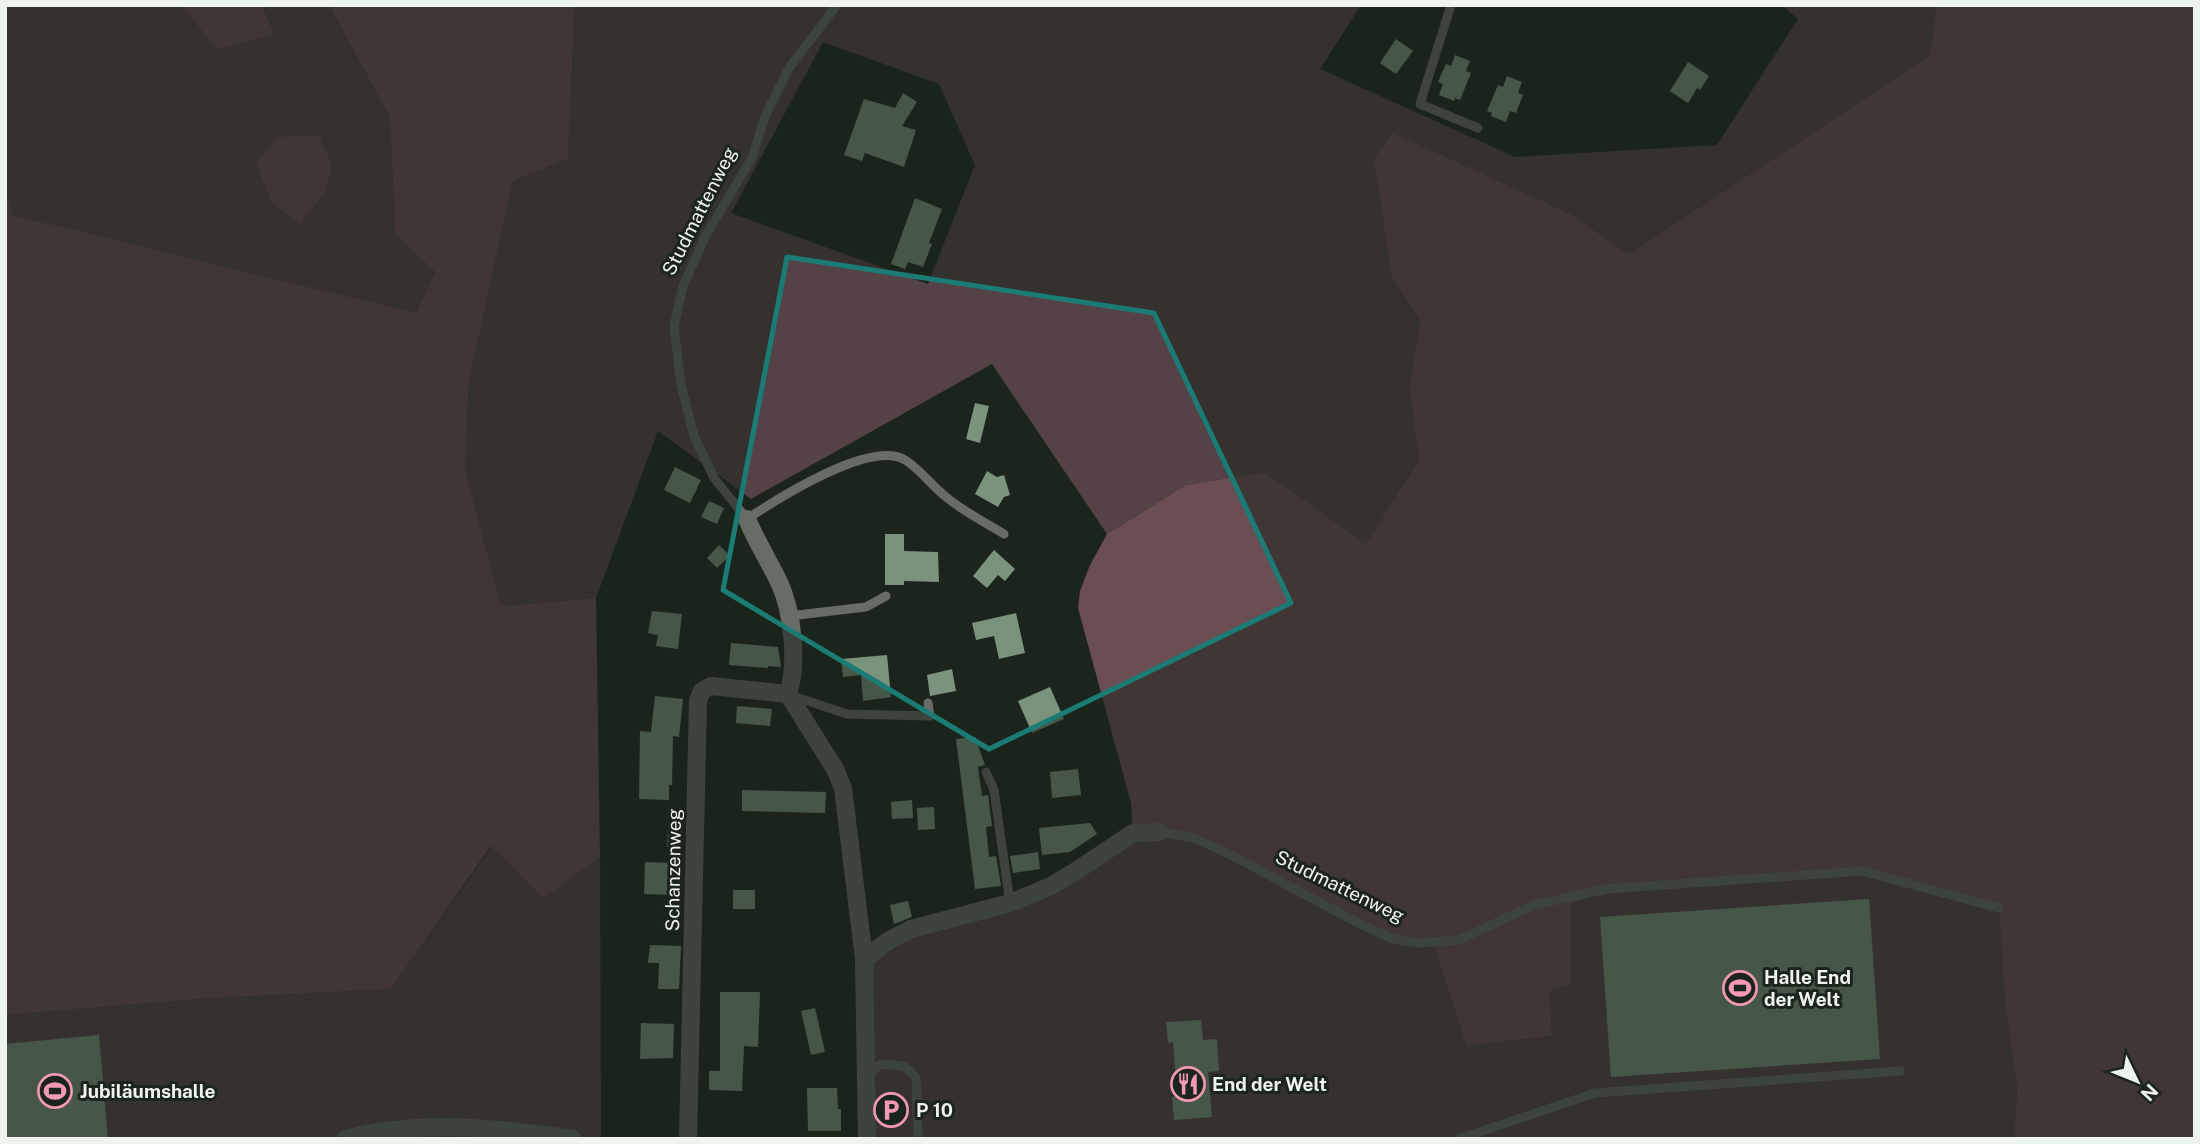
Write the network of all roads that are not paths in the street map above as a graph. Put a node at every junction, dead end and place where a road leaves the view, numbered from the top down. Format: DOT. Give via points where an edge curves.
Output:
graph roads {
  1 [pos="837,5"];
  2 [pos="1451,5"];
  3 [pos="1478,128"];
  4 [pos="747,519"];
  5 [pos="1004,534"];
  6 [pos="886,596"];
  7 [pos="789,617"];
  8 [pos="788,694"];
  9 [pos="928,703"];
  10 [pos="986,772"];
  11 [pos="1160,832"];
  12 [pos="1010,903"];
  13 [pos="1999,908"];
  14 [pos="864,959"];
  15 [pos="1900,1071"];
  16 [pos="865,1076"];
  17 [pos="346,1139"];
  18 [pos="573,1139"];
  19 [pos="688,1139"];
  20 [pos="867,1139"];
  21 [pos="918,1139"];
  22 [pos="1459,1139"];
  1 -- 4 [label="lane, Studmattenweg" via="789,68 766,114 752,158 682,286 674,326 681,385 694,436 714,478"];
  2 -- 3 [label="lane" via="1420,104"];
  4 -- 5 [label="lane" via="799,485 858,460 887,454 903,458 945,497"];
  4 -- 7 [label="street, Studmattenweg" via="780,585"];
  6 -- 7 [label="lane" via="866,607"];
  7 -- 8 [label="street, Studmattenweg" via="793,658"];
  8 -- 9 [label="lane" via="847,714 930,716"];
  8 -- 14 [label="street" via="843,788"];
  8 -- 19 [label="street, Schanzenweg" via="711,686 698,700"];
  10 -- 12 [label="lane" via="994,790"];
  11 -- 12 [label="street, Studmattenweg" via="1133,833 1051,886"];
  11 -- 13 [label="lane, Studmattenweg" via="1194,838 1360,924 1393,939 1417,943 1459,940 1534,905 1606,889 1862,871"];
  12 -- 14 [label="street, Studmattenweg" via="911,929"];
  14 -- 16 [label="street"];
  15 -- 22 [label="lane" via="1595,1093"];
  16 -- 20 [label="street"];
  16 -- 21 [label="lane" via="881,1064 904,1066 916,1077"];
  17 -- 18 [label="street" via="445,1127"];
}
